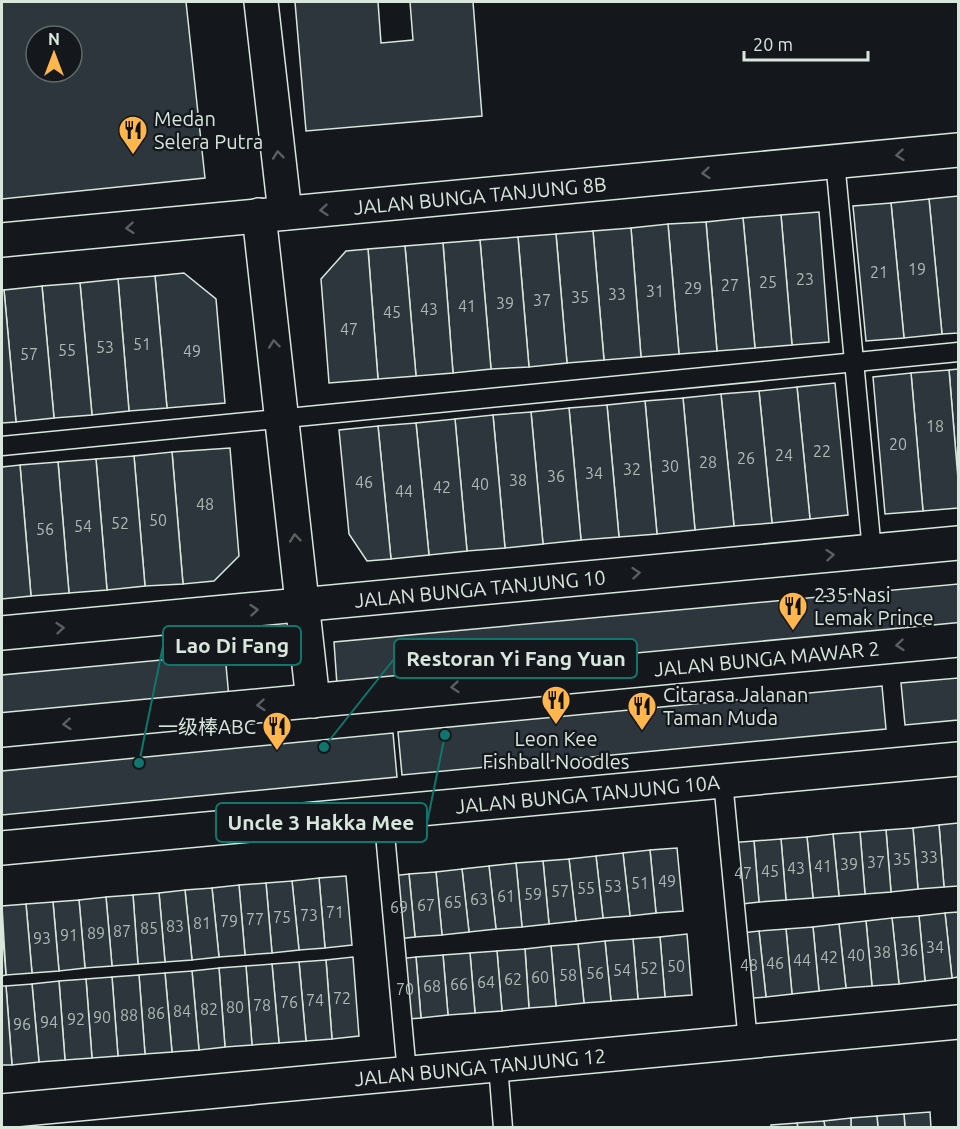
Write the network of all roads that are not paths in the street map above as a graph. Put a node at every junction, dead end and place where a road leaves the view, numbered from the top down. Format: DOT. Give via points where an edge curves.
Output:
graph roads {
  1 [pos="261,2"];
  2 [pos="958,150"];
  3 [pos="835,161"];
  4 [pos="272,214"];
  5 [pos="2,240"];
  6 [pos="958,352"];
  7 [pos="854,362"];
  8 [pos="282,419"];
  9 [pos="2,446"];
  10 [pos="958,543"];
  11 [pos="872,551"];
  12 [pos="303,605"];
  13 [pos="2,633"];
  14 [pos="958,640"];
  15 [pos="313,700"];
  16 [pos="2,730"];
  17 [pos="958,759"];
  18 [pos="723,781"];
  19 [pos="383,813"];
  20 [pos="2,848"];
  21 [pos="958,1022"];
  22 [pos="748,1042"];
  23 [pos="498,1065"];
  24 [pos="407,1073"];
  25 [pos="8,1116"];
  26 [pos="503,1128"];
  4 -- 1 [label="street, one-way"];
  2 -- 3 [label="street, JALAN BUNGA TANJUNG 8B, one-way"];
  3 -- 4 [label="street, JALAN BUNGA TANJUNG 8B, one-way"];
  3 -- 7 [label="lane"];
  4 -- 5 [label="street, JALAN BUNGA TANJUNG 8B, one-way"];
  8 -- 4 [label="street, one-way"];
  6 -- 7 [label="lane"];
  7 -- 8 [label="lane"];
  7 -- 11 [label="lane"];
  8 -- 9 [label="lane"];
  12 -- 8 [label="street, one-way"];
  10 -- 11 [label="street, JALAN BUNGA TANJUNG 10"];
  12 -- 11 [label="street, JALAN BUNGA TANJUNG 10, one-way"];
  13 -- 12 [label="street, JALAN BUNGA TANJUNG 10, one-way"];
  12 -- 15 [label="street"];
  14 -- 15 [label="street, JALAN BUNGA MAWAR 2, one-way"];
  15 -- 16 [label="street, JALAN BUNGA MAWAR 2, one-way"];
  17 -- 18 [label="street, JALAN BUNGA TANJUNG 10A"];
  18 -- 19 [label="street, JALAN BUNGA TANJUNG 10A"];
  18 -- 22 [label="lane"];
  19 -- 20 [label="street, JALAN BUNGA TANJUNG 10A"];
  19 -- 24 [label="lane"];
  21 -- 22 [label="street, JALAN BUNGA TANJUNG 12"];
  22 -- 23 [label="street, JALAN BUNGA TANJUNG 12"];
  23 -- 24 [label="street, JALAN BUNGA TANJUNG 12"];
  23 -- 26 [label="lane"];
  24 -- 25 [label="street, JALAN BUNGA TANJUNG 12"];
}
